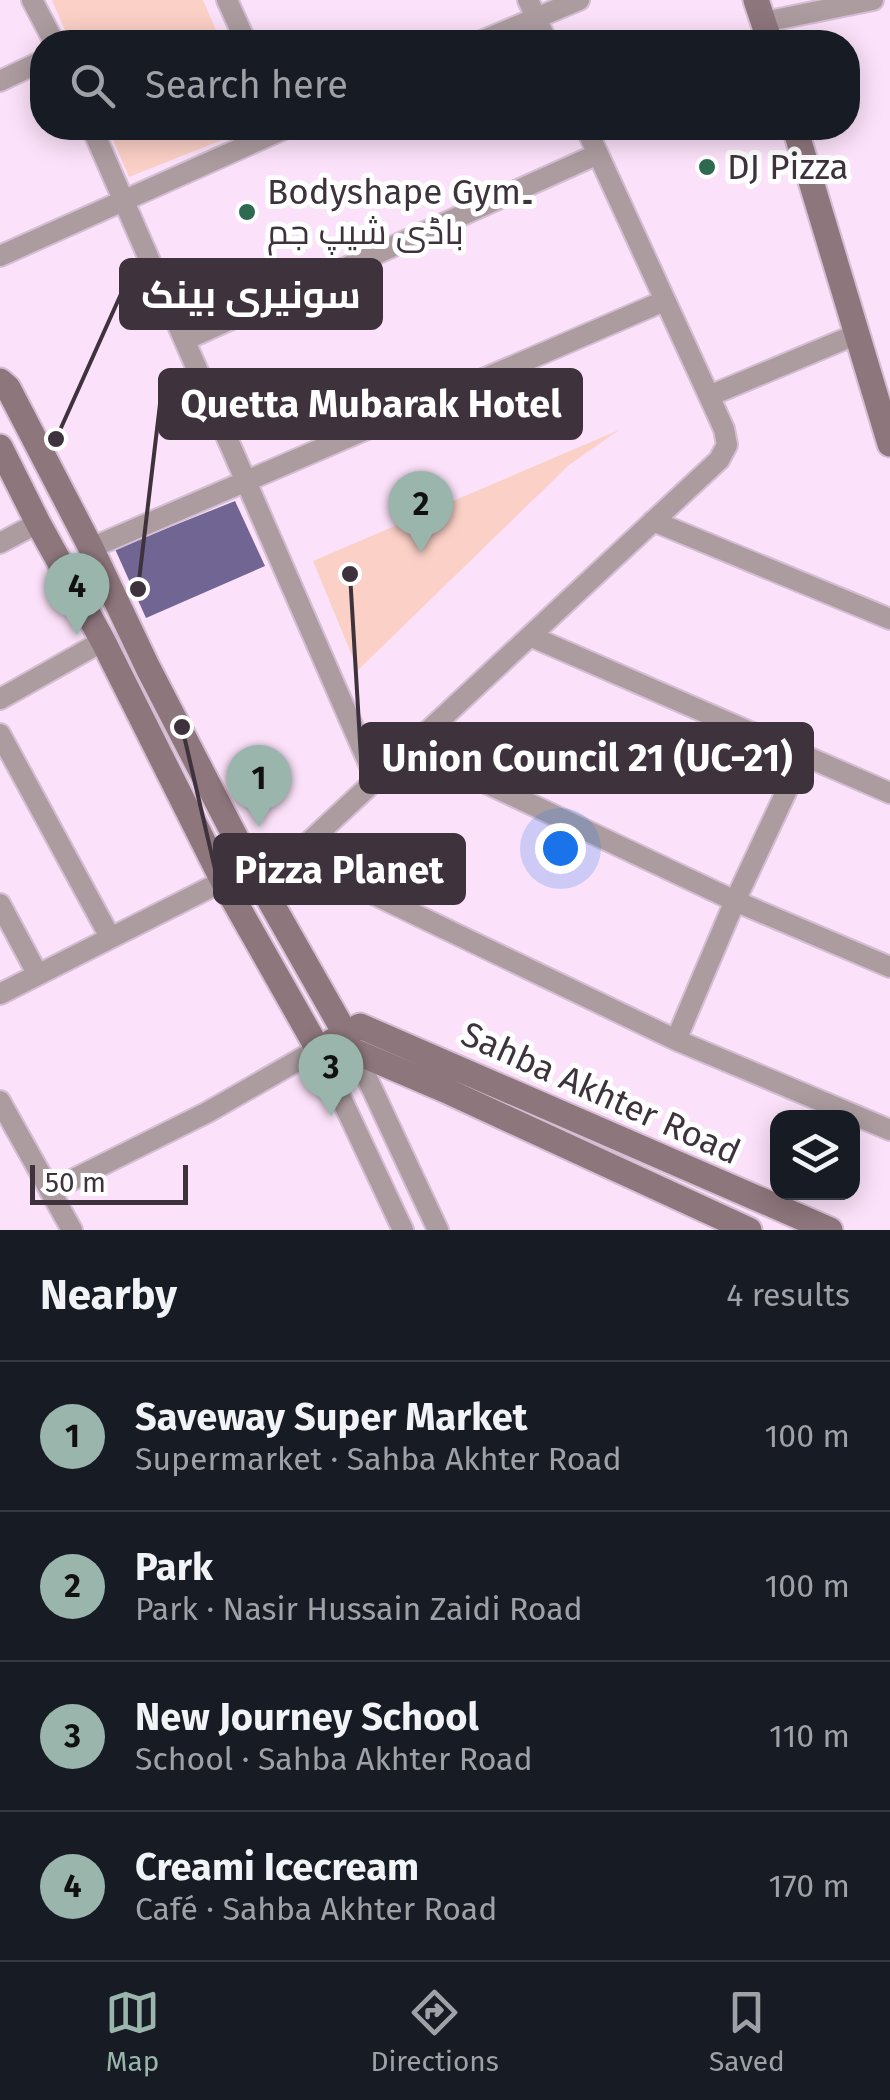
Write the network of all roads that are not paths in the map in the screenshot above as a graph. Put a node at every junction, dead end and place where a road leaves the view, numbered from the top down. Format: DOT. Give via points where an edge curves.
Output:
graph roads {
  1 [pos="32,0"];
  2 [pos="228,0"];
  3 [pos="579,0"];
  4 [pos="873,0"];
  5 [pos="532,9"];
  6 [pos="763,21"];
  7 [pos="48,30"];
  8 [pos="241,30"];
  9 [pos="498,30"];
  10 [pos="30,67"];
  11 [pos="0,81"];
  12 [pos="97,140"];
  13 [pos="257,140"];
  14 [pos="592,140"];
  15 [pos="799,140"];
  16 [pos="598,154"];
  17 [pos="123,200"];
  18 [pos="0,256"];
  19 [pos="664,301"];
  20 [pos="857,334"];
  21 [pos="185,340"];
  22 [pos="0,381"];
  23 [pos="710,396"];
  24 [pos="890,444"];
  25 [pos="0,447"];
  26 [pos="245,481"];
  27 [pos="653,521"];
  28 [pos="38,523"];
  29 [pos="0,543"];
  30 [pos="90,548"];
  31 [pos="890,619"];
  32 [pos="530,636"];
  33 [pos="103,641"];
  34 [pos="0,699"];
  35 [pos="0,734"];
  36 [pos="410,747"];
  37 [pos="803,756"];
  38 [pos="376,780"];
  39 [pos="890,793"];
  40 [pos="294,856"];
  41 [pos="253,871"];
  42 [pos="223,881"];
  43 [pos="736,900"];
  44 [pos="0,904"];
  45 [pos="110,937"];
  46 [pos="890,967"];
  47 [pos="38,976"];
  48 [pos="0,994"];
  49 [pos="676,1040"];
  50 [pos="350,1043"];
  51 [pos="318,1050"];
  52 [pos="450,1078"];
  53 [pos="0,1100"];
  54 [pos="6,1126"];
  55 [pos="890,1130"];
  56 [pos="50,1191"];
  57 [pos="72,1230"];
  58 [pos="402,1230"];
  59 [pos="438,1230"];
  60 [pos="749,1230"];
  61 [pos="830,1230"];
  1 -- 7 [label="street"];
  2 -- 8 [label="street"];
  3 -- 5 [label="street"];
  4 -- 6 [label="street"];
  5 -- 9 [label="street"];
  10 -- 11 [label="street"];
  12 -- 17 [label="street"];
  13 -- 17 [label="street"];
  14 -- 16 [label="street"];
  15 -- 20 [label="main road"];
  16 -- 19 [label="street"];
  16 -- 21 [label="street"];
  17 -- 18 [label="street"];
  17 -- 21 [label="street"];
  19 -- 23 [label="street"];
  19 -- 26 [label="street"];
  20 -- 23 [label="street"];
  20 -- 24 [label="main road"];
  21 -- 26 [label="street"];
  22 -- 30 [label="main road"];
  23 -- 27 [label="street" via="727,445"];
  25 -- 28 [label="main road"];
  26 -- 30 [label="street"];
  26 -- 38 [label="street"];
  27 -- 31 [label="street"];
  27 -- 32 [label="street"];
  28 -- 29 [label="street"];
  28 -- 33 [label="main road"];
  30 -- 41 [label="main road"];
  32 -- 36 [label="street"];
  32 -- 37 [label="street"];
  33 -- 34 [label="street"];
  33 -- 42 [label="main road"];
  35 -- 45 [label="street"];
  36 -- 38 [label="street"];
  36 -- 43 [label="street"];
  37 -- 39 [label="street"];
  37 -- 43 [label="street"];
  38 -- 40 [label="street"];
  40 -- 41 [label="street"];
  40 -- 49 [label="street"];
  41 -- 50 [label="main road"];
  42 -- 45 [label="street"];
  42 -- 51 [label="main road"];
  43 -- 46 [label="street"];
  43 -- 49 [label="street"];
  44 -- 47 [label="street"];
  45 -- 47 [label="street"];
  47 -- 48 [label="street"];
  49 -- 55 [label="street"];
  50 -- 51 [label="main road, Sahba Akhter Road"];
  50 -- 52 [label="main road, Sahba Akhter Road"];
  50 -- 59 [label="street"];
  51 -- 56 [label="street"];
  51 -- 58 [label="street"];
  52 -- 60 [label="main road, Sahba Akhter Road"];
  52 -- 61 [label="main road, Sahba Akhter Road"];
  53 -- 54 [label="street"];
  54 -- 56 [label="street"];
  56 -- 57 [label="street"];
}
